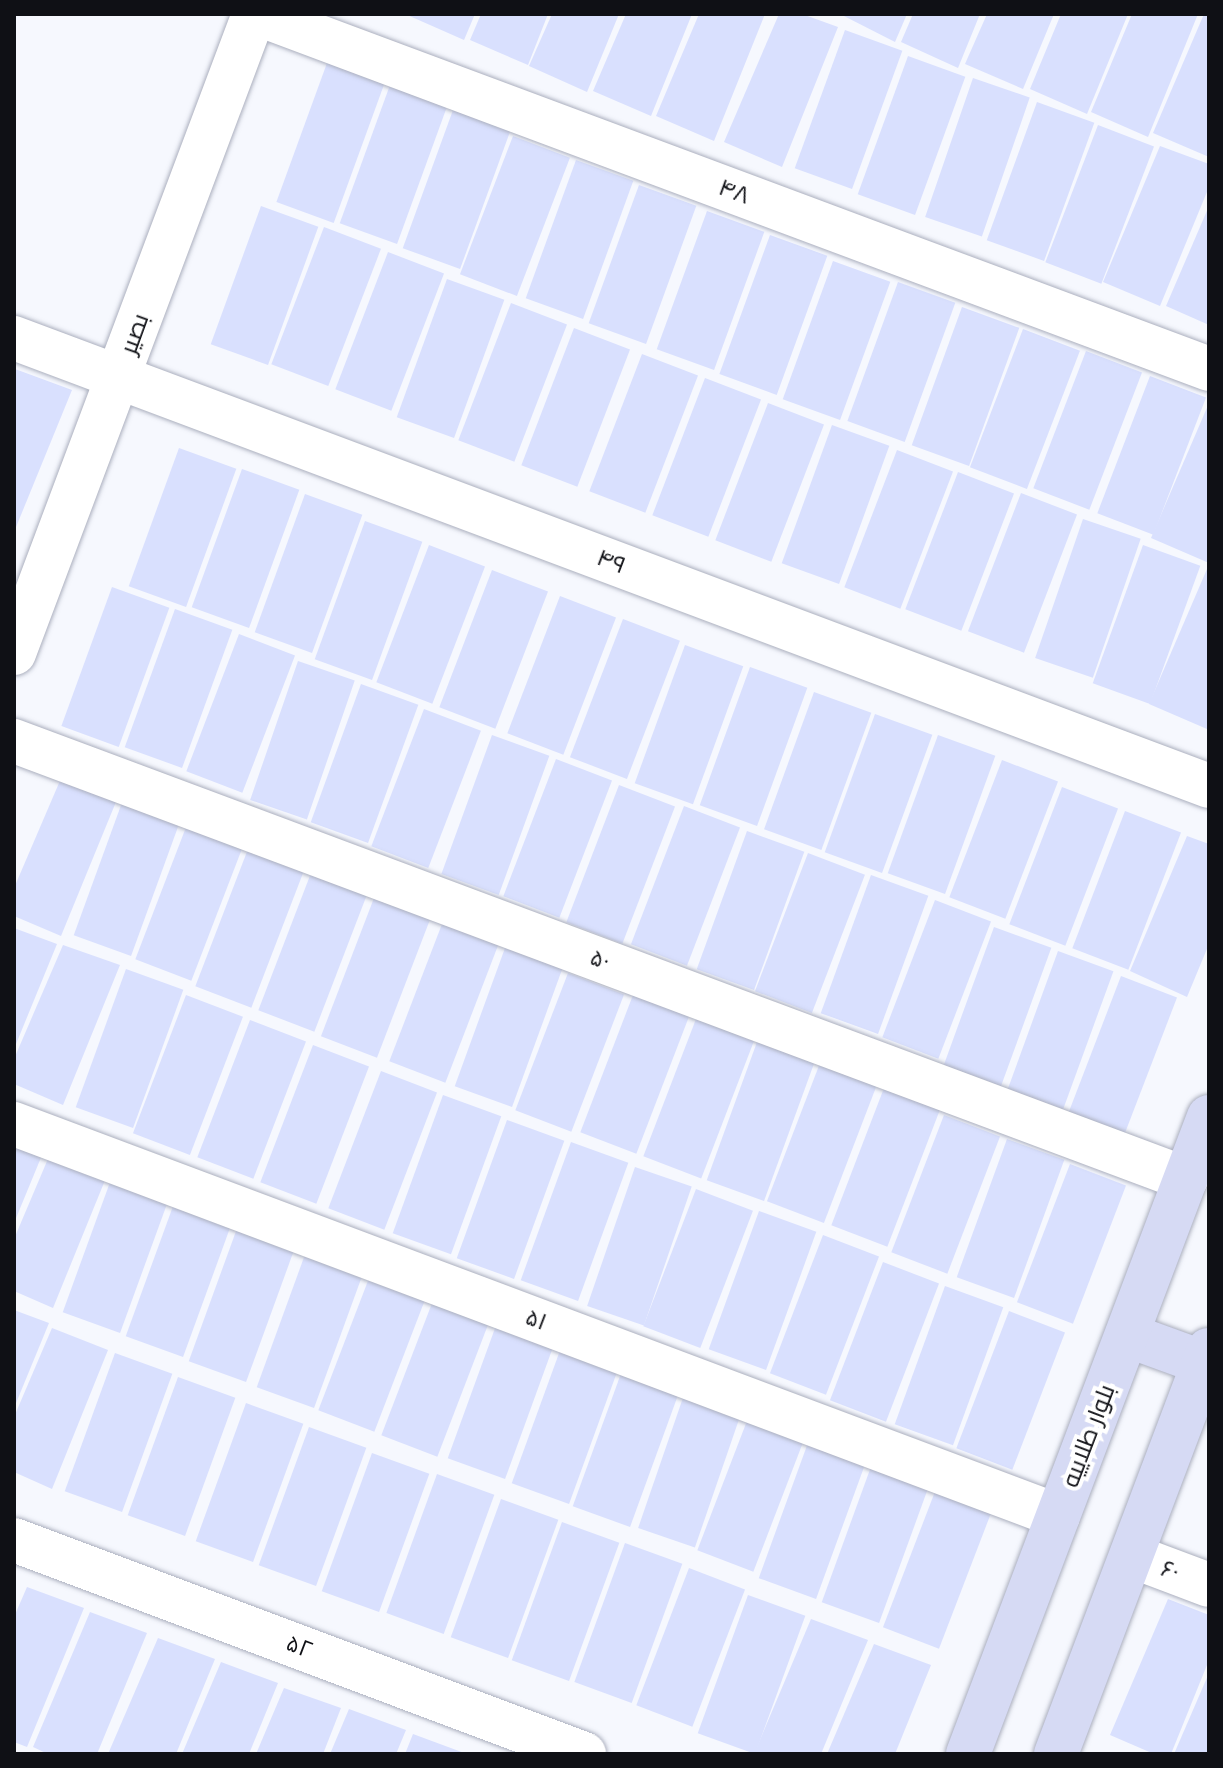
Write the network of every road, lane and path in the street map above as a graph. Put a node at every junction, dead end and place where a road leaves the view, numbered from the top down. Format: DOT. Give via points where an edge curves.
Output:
graph roads {
  1 [pos="256,14"];
  2 [pos="14,338"];
  3 [pos="1209,369"];
  4 [pos="119,378"];
  5 [pos="14,653"];
  6 [pos="14,741"];
  7 [pos="1209,786"];
  8 [pos="1209,1117"];
  9 [pos="14,1124"];
  10 [pos="1186,1179"];
  11 [pos="1127,1335"];
  12 [pos="1207,1357"];
  13 [pos="1058,1516"];
  14 [pos="14,1540"];
  15 [pos="1132,1556"];
  16 [pos="1209,1585"];
  17 [pos="584,1754"];
  18 [pos="968,1754"];
  19 [pos="1056,1754"];
  1 -- 3 [label="street, ۴۸"];
  1 -- 4 [label="street, بصیر"];
  2 -- 4 [label="street, ۴۹"];
  4 -- 5 [label="street, بصیر"];
  4 -- 7 [label="street, ۴۹"];
  6 -- 10 [label="street, ۵۰"];
  8 -- 10 [label="main road, بلوار طلاییه"];
  9 -- 13 [label="street, ۵۱"];
  10 -- 11 [label="main road, بلوار طلاییه"];
  11 -- 12 [label="main road"];
  11 -- 13 [label="main road, بلوار طلاییه"];
  12 -- 15 [label="main road"];
  13 -- 18 [label="main road, بلوار طلاییه"];
  14 -- 17 [label="street, ۵۲"];
  15 -- 16 [label="street, ۶۰"];
  15 -- 19 [label="main road"];
}
